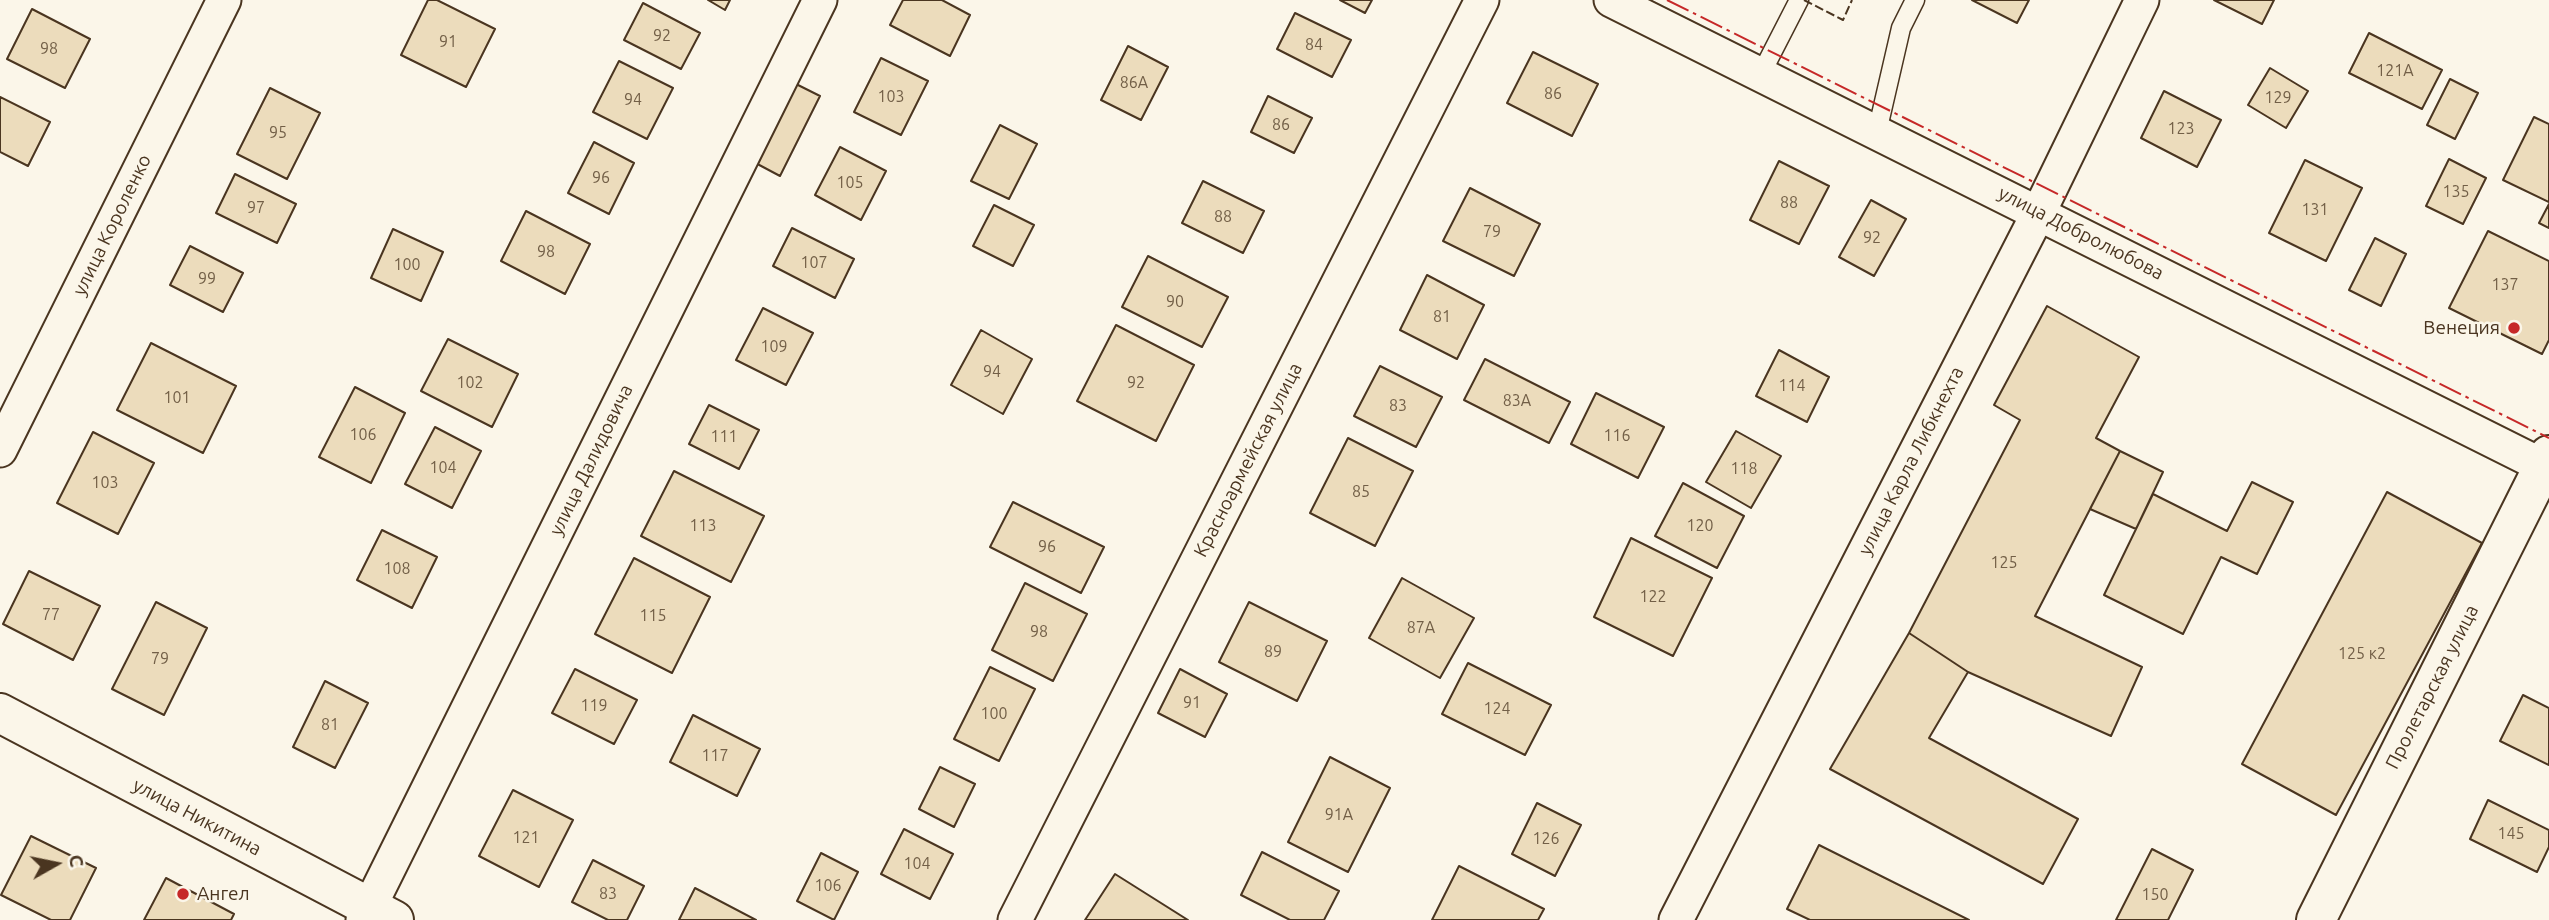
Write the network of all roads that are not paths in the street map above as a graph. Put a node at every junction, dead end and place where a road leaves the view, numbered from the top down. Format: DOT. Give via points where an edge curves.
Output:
graph roads {
  1 [pos="224,0"];
  2 [pos="820,0"];
  3 [pos="1482,0"];
  4 [pos="1611,0"];
  5 [pos="1799,0"];
  6 [pos="1915,0"];
  7 [pos="2142,0"];
  8 [pos="1760,74"];
  9 [pos="1877,132"];
  10 [pos="2039,212"];
  11 [pos="0,450"];
  12 [pos="2547,464"];
  13 [pos="0,713"];
  14 [pos="375,916"];
  15 [pos="1014,920"];
  16 [pos="1676,920"];
  17 [pos="2316,920"];
  1 -- 11 [label="street, улица Короленко"];
  2 -- 14 [label="street, улица Далидовича"];
  3 -- 15 [label="street, Красноармейская улица"];
  4 -- 8 [label="street, улица Добролюбова"];
  5 -- 8 [label="lane"];
  6 -- 9 [label="lane" via="1901,29"];
  7 -- 10 [label="street, улица Карла Либкнехта"];
  8 -- 9 [label="street, улица Добролюбова"];
  9 -- 10 [label="street, улица Добролюбова"];
  10 -- 12 [label="street, улица Добролюбова"];
  10 -- 16 [label="street, улица Карла Либкнехта"];
  12 -- 17 [label="main road, Пролетарская улица"];
  13 -- 14 [label="main road, улица Никитина"];
}
